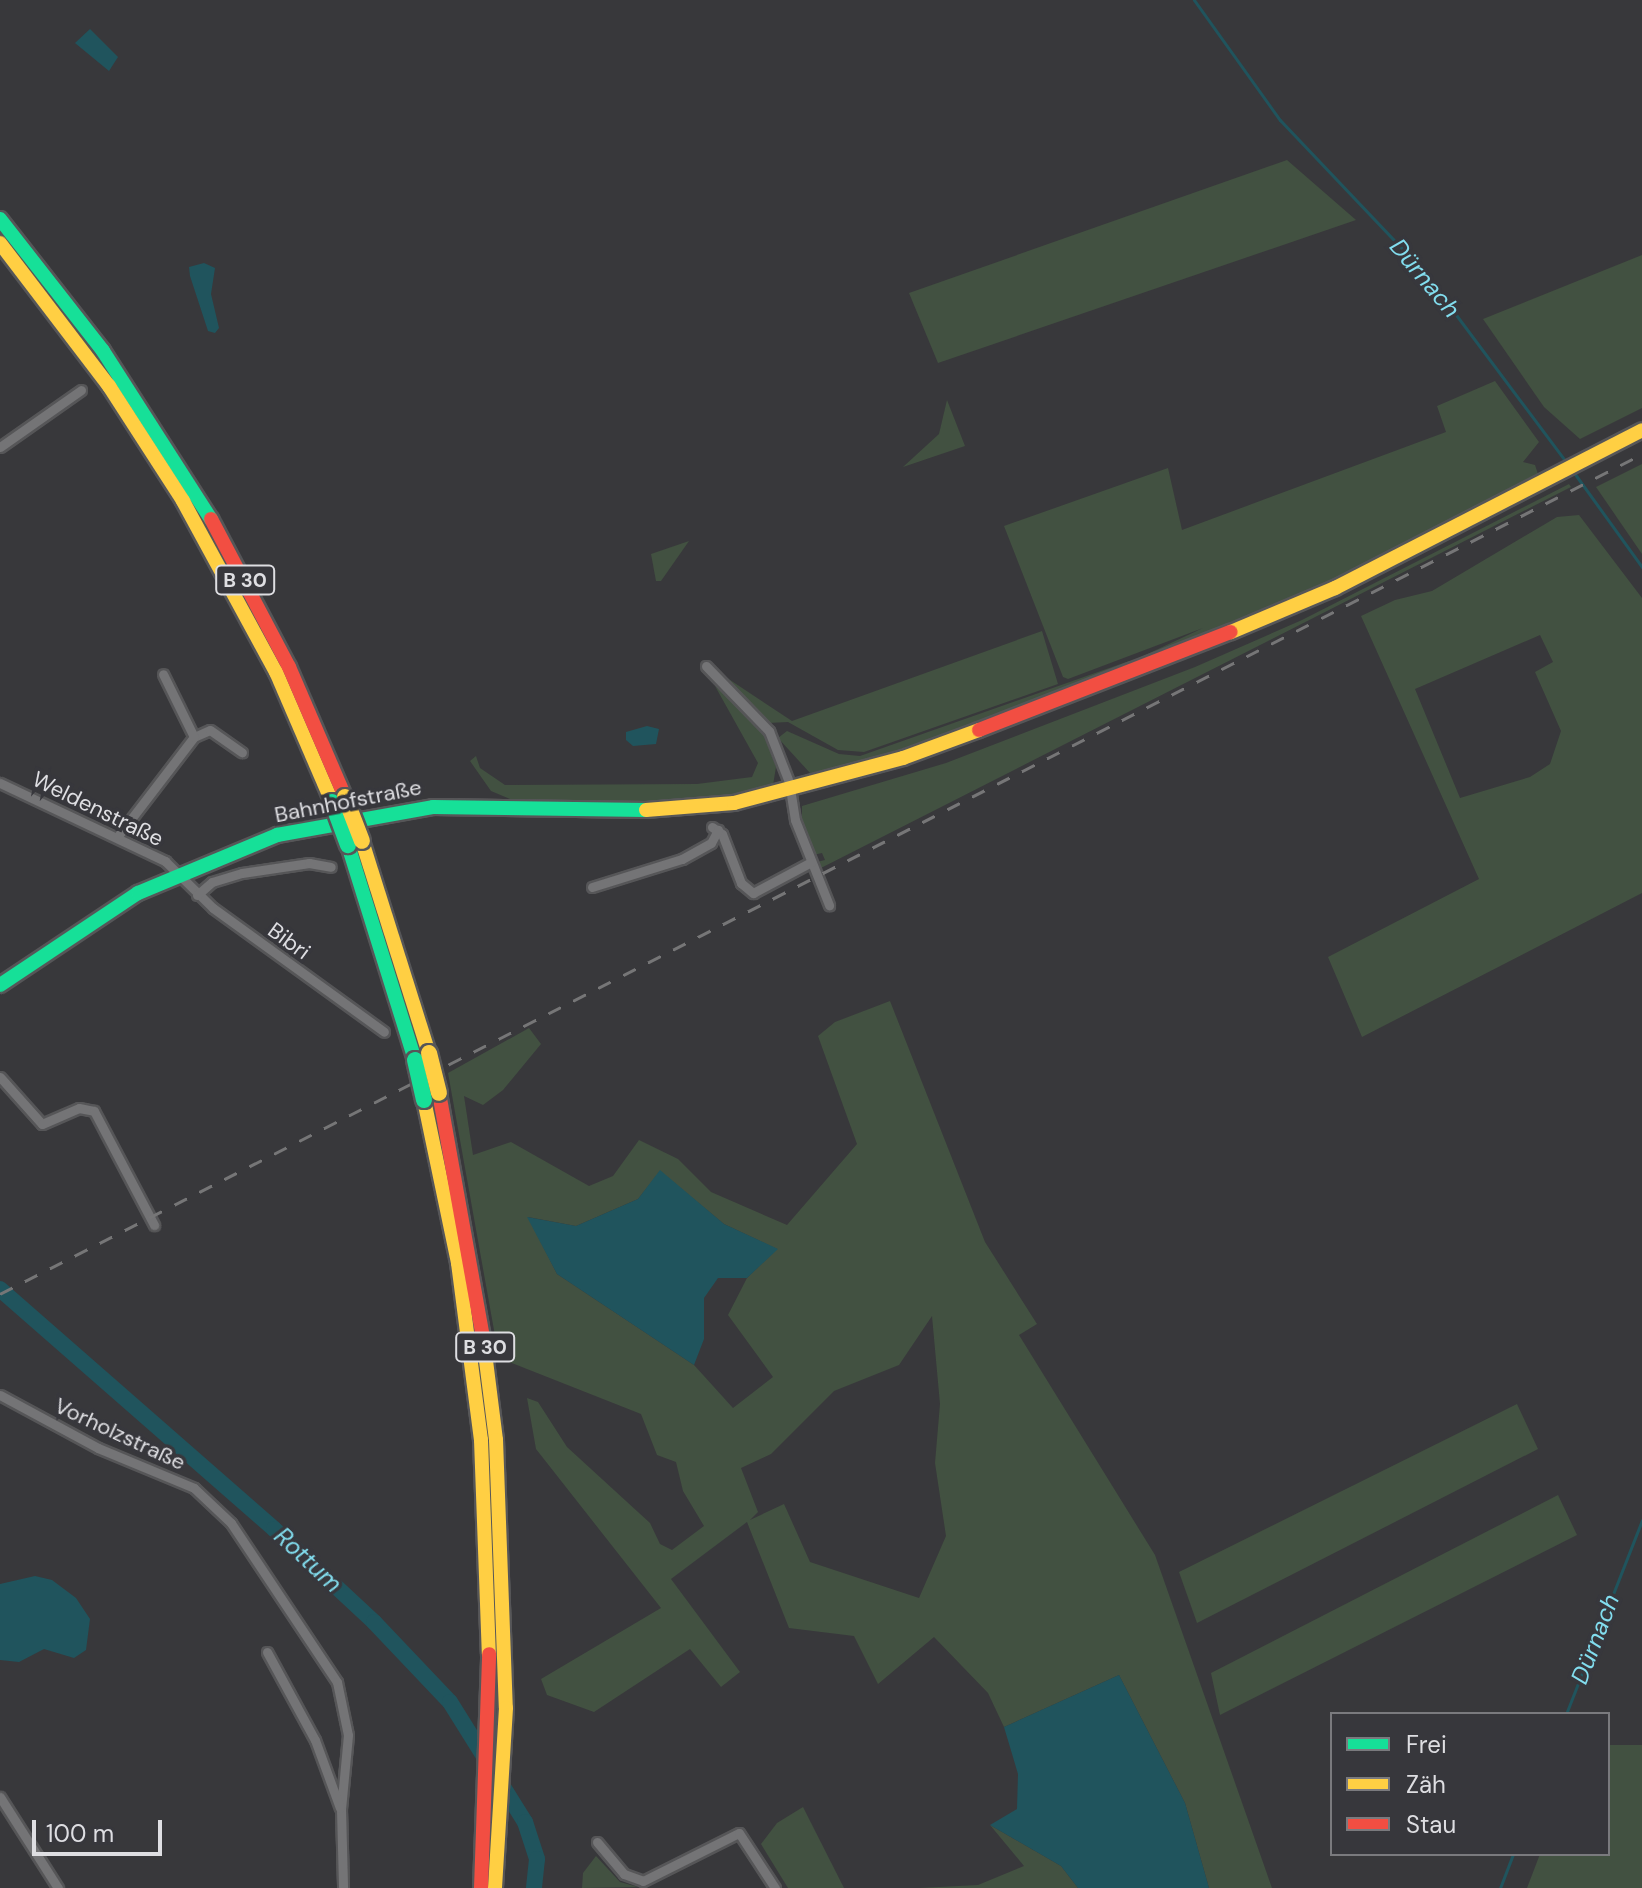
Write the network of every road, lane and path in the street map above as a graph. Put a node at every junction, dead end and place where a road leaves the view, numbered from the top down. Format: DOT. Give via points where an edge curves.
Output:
graph roads {
  1 [pos="0,219"];
  2 [pos="0,243"];
  3 [pos="96,355"];
  4 [pos="81,390"];
  5 [pos="1642,430"];
  6 [pos="0,447"];
  7 [pos="706,666"];
  8 [pos="163,674"];
  9 [pos="194,737"];
  10 [pos="242,752"];
  11 [pos="0,783"];
  12 [pos="790,792"];
  13 [pos="118,836"];
  14 [pos="811,862"];
  15 [pos="331,867"];
  16 [pos="177,873"];
  17 [pos="592,887"];
  18 [pos="197,895"];
  19 [pos="829,905"];
  20 [pos="0,985"];
  21 [pos="384,1032"];
  22 [pos="0,1077"];
  23 [pos="154,1225"];
  24 [pos="0,1395"];
  25 [pos="498,1631"];
  26 [pos="267,1652"];
  27 [pos="0,1797"];
  28 [pos="341,1809"];
  29 [pos="597,1842"];
  30 [pos="58,1888"];
  31 [pos="343,1888"];
  32 [pos="481,1888"];
  33 [pos="495,1888"];
  34 [pos="775,1888"];
  1 -- 3 [label="main road, B 30"];
  2 -- 3 [label="main road, B 30"];
  3 -- 25 [label="main road, B 30, bridge" via="230,551 289,667 355,843 432,1097 472,1366"];
  4 -- 6 [label="street"];
  5 -- 12 [label="main road, Bahnhofstraße" via="1348,582 1181,653 903,758"];
  7 -- 12 [label="street" via="769,731"];
  8 -- 9 [label="street"];
  9 -- 10 [label="street" via="210,730"];
  9 -- 13 [label="street"];
  11 -- 13 [label="street, Weldenstraße"];
  12 -- 14 [label="street"];
  12 -- 16 [label="main road, Bahnhofstraße" via="657,810 406,809 277,835"];
  13 -- 16 [label="street, Weldenstraße"];
  14 -- 17 [label="street" via="753,893 741,883 715,829 711,843 682,859"];
  14 -- 19 [label="street"];
  15 -- 18 [label="street" via="294,864 242,873 212,882"];
  16 -- 18 [label="street, Bibri"];
  16 -- 20 [label="main road, Bahnhofstraße" via="99,915"];
  18 -- 21 [label="street, Bibri"];
  22 -- 23 [label="street" via="42,1124 79,1108 94,1111"];
  24 -- 28 [label="street, Vorholzstraße" via="98,1448 194,1488 231,1523 337,1682 348,1735"];
  25 -- 32 [label="main road, B 30"];
  25 -- 33 [label="main road, B 30" via="505,1760"];
  26 -- 28 [label="street, Vorholzstraße" via="315,1740"];
  27 -- 30 [label="street"];
  28 -- 31 [label="street, Vorholzstraße"];
  29 -- 34 [label="street" via="624,1874 643,1881 739,1833"];
}
